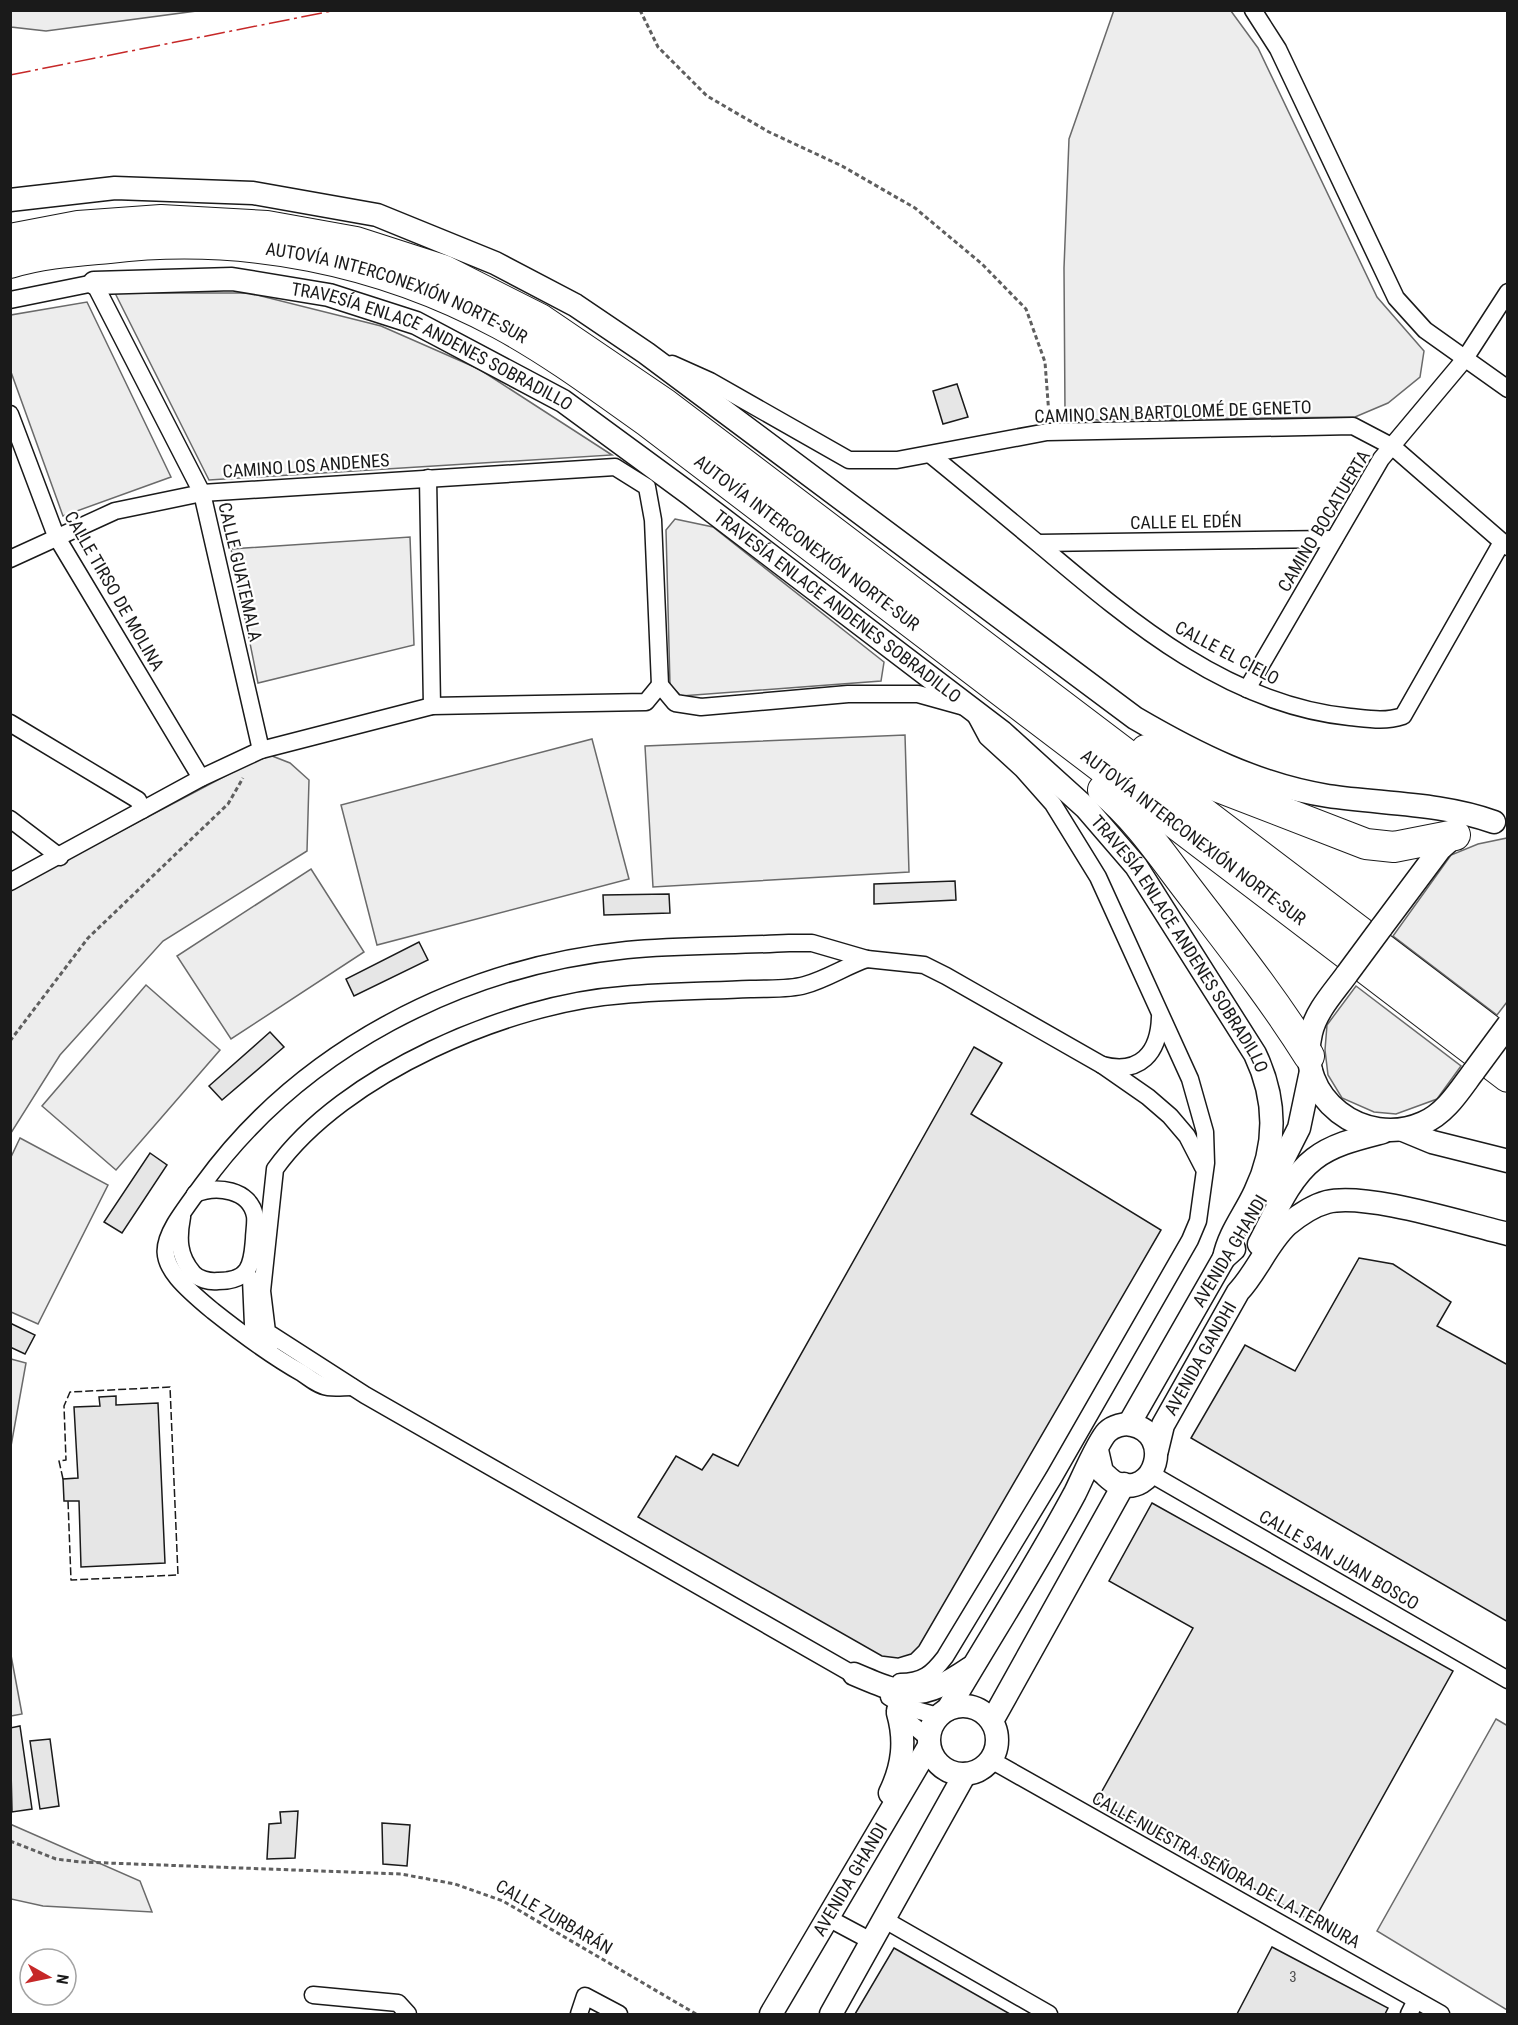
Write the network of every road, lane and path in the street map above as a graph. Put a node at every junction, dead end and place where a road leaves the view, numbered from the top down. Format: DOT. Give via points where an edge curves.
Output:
graph roads {
  1 [pos="639,10"];
  2 [pos="1253,10"];
  3 [pos="10,200"];
  4 [pos="10,238"];
  5 [pos="10,262"];
  6 [pos="94,283"];
  7 [pos="1508,292"];
  8 [pos="10,300"];
  9 [pos="646,353"];
  10 [pos="1464,360"];
  11 [pos="1508,389"];
  12 [pos="10,414"];
  13 [pos="1047,432"];
  14 [pos="1393,447"];
  15 [pos="931,455"];
  16 [pos="428,478"];
  17 [pos="202,493"];
  18 [pos="56,536"];
  19 [pos="1334,539"];
  20 [pos="1038,543"];
  21 [pos="1505,545"];
  22 [pos="10,559"];
  23 [pos="660,685"];
  24 [pos="1247,689"];
  25 [pos="432,706"];
  26 [pos="972,709"];
  27 [pos="1071,713"];
  28 [pos="1038,720"];
  29 [pos="10,723"];
  30 [pos="259,752"];
  31 [pos="201,778"];
  32 [pos="142,810"];
  33 [pos="10,819"];
  34 [pos="1501,822"];
  35 [pos="1455,835"];
  36 [pos="60,857"];
  37 [pos="10,882"];
  38 [pos="867,959"];
  39 [pos="1160,1010"];
  40 [pos="1508,1026"];
  41 [pos="10,1041"];
  42 [pos="1508,1044"];
  43 [pos="1310,1063"];
  44 [pos="1101,1065"];
  45 [pos="1508,1077"];
  46 [pos="1393,1131"];
  47 [pos="1508,1161"];
  48 [pos="1205,1173"];
  49 [pos="195,1194"];
  50 [pos="184,1210"];
  51 [pos="1508,1234"];
  52 [pos="252,1256"];
  53 [pos="1224,1258"];
  54 [pos="1238,1292"];
  55 [pos="333,1374"];
  56 [pos="353,1387"];
  57 [pos="1129,1424"];
  58 [pos="1097,1450"];
  59 [pos="1157,1450"];
  60 [pos="1151,1474"];
  61 [pos="1124,1484"];
  62 [pos="974,1665"];
  63 [pos="854,1675"];
  64 [pos="1508,1680"];
  65 [pos="898,1713"];
  66 [pos="943,1713"];
  67 [pos="992,1721"];
  68 [pos="929,1742"];
  69 [pos="991,1760"];
  70 [pos="965,1774"];
  71 [pos="875,1838"];
  72 [pos="10,1841"];
  73 [pos="828,1918"];
  74 [pos="885,1920"];
  75 [pos="873,1942"];
  76 [pos="313,1995"];
  77 [pos="1412,2007"];
  78 [pos="408,2014"];
  79 [pos="579,2014"];
  80 [pos="619,2014"];
  81 [pos="696,2014"];
  82 [pos="771,2014"];
  83 [pos="831,2014"];
  84 [pos="1048,2014"];
  85 [pos="1441,2014"];
  1 -- 13 [label="path" via="658,47 707,96 915,208 982,264 1026,309 1045,362 1050,406"];
  2 -- 10 [label="street" via="1278,49 1396,298 1425,330"];
  3 -- 9 [label="street" via="115,188 253,193 377,215 495,263 575,305"];
  4 -- 27 [label="highway, AUTOVÍA INTERCONEXIÓN NORTE-SUR" via="78,226 161,219 267,226 356,242 443,270 540,319 665,404"];
  5 -- 28 [label="highway, AUTOVÍA INTERCONEXIÓN NORTE-SUR" via="140,244 225,243 312,255 439,293 502,325 612,397"];
  6 -- 8 [label="street"];
  6 -- 17 [label="street, CALLE GUATEMALA"];
  6 -- 26 [label="street, TRAVESÍA ENLACE ANDENES SOBRADILLO" via="232,279 329,295 416,323 563,401"];
  7 -- 10 [label="street, CAMINO BOCATUERTA"];
  9 -- 15 [label="street, CAMINO SAN BARTOLOMÉ DE GENETO" via="710,381 849,460"];
  9 -- 34 [label="street" via="1134,718 1185,748 1292,788 1467,812"];
  10 -- 11 [label="street"];
  10 -- 14 [label="street, CAMINO BOCATUERTA"];
  12 -- 18 [label="street, CALLE TIRSO DE MOLINA"];
  13 -- 14 [label="street, CAMINO SAN BARTOLOMÉ DE GENETO" via="1353,426"];
  13 -- 15 [label="street, CAMINO SAN BARTOLOMÉ DE GENETO"];
  14 -- 19 [label="street, CAMINO BOCATUERTA" via="1381,459"];
  14 -- 21 [label="street, CAMINO SAN BARTOLOMÉ DE GENETO"];
  15 -- 20 [label="street, CALLE EL CIELO"];
  16 -- 17 [label="street, CAMINO LOS ANDENES"];
  16 -- 23 [label="street, CAMINO LOS ANDENES" via="615,467 647,487 653,520"];
  16 -- 25 [label="street"];
  17 -- 18 [label="street, CAMINO LOS ANDENES" via="115,511"];
  17 -- 30 [label="street, CALLE GUATEMALA"];
  18 -- 22 [label="street, CAMINO LOS ANDENES"];
  18 -- 31 [label="street, CALLE TIRSO DE MOLINA"];
  19 -- 20 [label="street, CALLE EL EDÉN"];
  19 -- 24 [label="street, CAMINO BOCATUERTA"];
  20 -- 24 [label="street, CALLE EL CIELO" via="1101,597 1171,648"];
  21 -- 24 [label="street, CALLE EL CIELO" via="1403,716 1389,721 1323,714"];
  23 -- 25 [label="street" via="646,702"];
  23 -- 26 [label="street" via="675,703 701,707 848,694 918,694"];
  25 -- 30 [label="street"];
  26 -- 39 [label="street" via="987,737 1037,785 1071,833 1098,877"];
  26 -- 53 [label="street, TRAVESÍA ENLACE ANDENES SOBRADILLO" via="1086,808 1136,866 1255,1054 1266,1078 1273,1126 1270,1150 1255,1192 1227,1243"];
  27 -- 35 [label="highway" via="1109,724 1151,754 1195,778 1366,844 1394,848"];
  27 -- 42 [label="highway, AUTOVÍA INTERCONEXIÓN NORTE-SUR"];
  28 -- 43 [label="highway" via="1060,755 1114,799 1142,830 1281,1011"];
  28 -- 45 [label="highway, AUTOVÍA INTERCONEXIÓN NORTE-SUR"];
  29 -- 32 [label="street" via="138,800"];
  30 -- 31 [label="street"];
  30 -- 41 [label="path" via="228,804 94,931"];
  31 -- 32 [label="street"];
  32 -- 36 [label="street"];
  33 -- 36 [label="street"];
  34 -- 35 [label="street" via="1473,826"];
  35 -- 43 [label="street, AVENIDA GHANDI, bridge" via="1440,849 1318,1014 1310,1033"];
  36 -- 37 [label="street"];
  38 -- 44 [label="street" via="924,965"];
  38 -- 49 [label="street" via="812,943 628,950 571,958 482,982 401,1015 314,1070 228,1150"];
  38 -- 55 [label="street" via="803,986 622,995 581,1000 529,1014 477,1029 426,1051 337,1107 274,1168 262,1292 267,1332"];
  39 -- 44 [label="street" via="1159,1036 1150,1054 1118,1069"];
  39 -- 48 [label="street" via="1199,1104 1205,1132"];
  40 -- 46 [label="street, AVENIDA GHANDI, bridge" via="1442,1111 1425,1122"];
  43 -- 46 [label="street" via="1332,1109 1349,1120"];
  43 -- 53 [label="street, AVENIDA GHANDI" via="1299,1128 1288,1153 1235,1247"];
  44 -- 48 [label="street" via="1170,1116 1187,1136"];
  46 -- 47 [label="street"];
  46 -- 54 [label="street, AVENIDA GHANDI" via="1332,1149 1305,1166 1241,1276"];
  48 -- 63 [label="street" via="1198,1221 1190,1240 945,1657 922,1680"];
  49 -- 50 [label="street"];
  49 -- 52 [label="street" via="222,1189 251,1204 255,1218"];
  50 -- 52 [label="street" via="179,1246 195,1276 210,1282 228,1281 246,1271"];
  50 -- 56 [label="street" via="166,1240 164,1251 174,1277 273,1357 325,1387"];
  51 -- 54 [label="street" via="1370,1201 1326,1202 1306,1210 1286,1227"];
  52 -- 55 [label="street" via="252,1325 264,1341 292,1359 318,1372"];
  53 -- 57 [label="street, AVENIDA GHANDI"];
  54 -- 59 [label="street, AVENIDA GANDHI" via="1163,1425"];
  55 -- 56 [label="street"];
  56 -- 63 [label="street"];
  57 -- 58 [label="street" via="1105,1433"];
  57 -- 59 [label="street" via="1150,1434"];
  58 -- 61 [label="street" via="1102,1472"];
  58 -- 62 [label="street"];
  59 -- 60 [label="street"];
  60 -- 61 [label="street" via="1133,1485"];
  60 -- 64 [label="street, CALLE SAN JUAN BOSCO"];
  61 -- 67 [label="street"];
  62 -- 63 [label="street" via="924,1693 896,1690"];
  62 -- 66 [label="street"];
  63 -- 65 [label="street"];
  63 -- 66 [label="street" via="905,1707"];
  65 -- 68 [label="street"];
  65 -- 71 [label="street" via="904,1742 899,1771 882,1809"];
  66 -- 67 [label="street" via="967,1706"];
  66 -- 68 [label="street"];
  67 -- 69 [label="street" via="997,1741"];
  68 -- 70 [label="street" via="938,1764 955,1774"];
  68 -- 71 [label="street, AVENIDA GHANDI"];
  69 -- 70 [label="street" via="980,1770"];
  69 -- 77 [label="street, CALLE NUESTRA SEÑORA DE LA TERNURA"];
  70 -- 74 [label="street"];
  71 -- 73 [label="street, AVENIDA GHANDI"];
  72 -- 81 [label="path, CALLE ZURBARÁN" via="56,1859 401,1874 478,1891 503,1901"];
  73 -- 75 [label="street"];
  73 -- 82 [label="street, AVENIDA GHANDI"];
  74 -- 75 [label="street"];
  74 -- 84 [label="street"];
  75 -- 83 [label="street"];
  76 -- 78 [label="street" via="398,2003"];
  77 -- 85 [label="street, CALLE NUESTRA SEÑORA DE LA TERNURA"];
  79 -- 80 [label="street" via="585,1996"];
}
